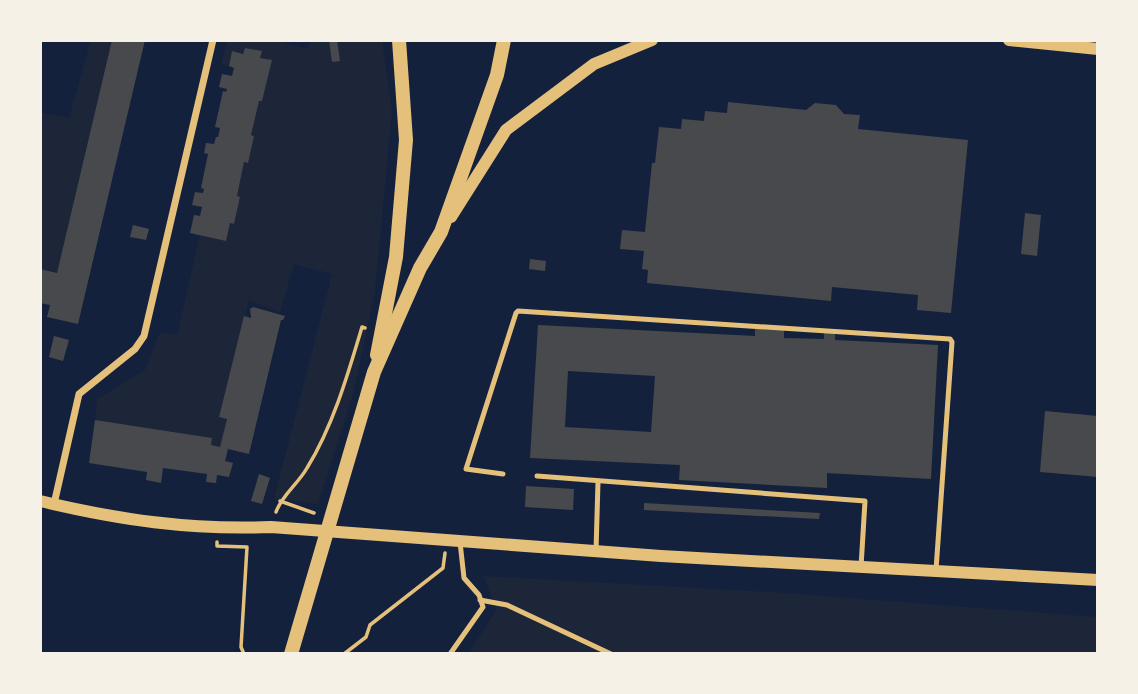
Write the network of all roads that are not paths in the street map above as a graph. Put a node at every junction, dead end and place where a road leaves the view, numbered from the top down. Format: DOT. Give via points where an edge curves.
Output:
graph roads {
  1 [pos="213,40"];
  2 [pos="400,40"];
  3 [pos="504,40"];
  4 [pos="652,40"];
  5 [pos="1009,40"];
  6 [pos="1098,49"];
  7 [pos="441,232"];
  8 [pos="374,372"];
  9 [pos="503,474"];
  10 [pos="537,476"];
  11 [pos="598,482"];
  12 [pos="40,501"];
  13 [pos="54,504"];
  14 [pos="454,541"];
  15 [pos="596,551"];
  16 [pos="862,567"];
  17 [pos="936,571"];
  18 [pos="1098,579"];
  19 [pos="480,600"];
  20 [pos="291,654"];
  21 [pos="450,654"];
  22 [pos="611,654"];
  1 -- 13 [label="street" via="144,336 135,349 79,394"];
  2 -- 8 [label="main road" via="406,140 396,257"];
  3 -- 7 [label="main road" via="497,75"];
  4 -- 7 [label="street" via="593,64 506,130"];
  5 -- 6 [label="street"];
  7 -- 8 [label="main road"];
  8 -- 20 [label="main road"];
  9 -- 17 [label="lane" via="466,468 518,311 950,339"];
  10 -- 11 [label="lane"];
  11 -- 15 [label="lane"];
  11 -- 16 [label="lane" via="865,501"];
  12 -- 13 [label="street"];
  13 -- 14 [label="street" via="174,526 271,527"];
  14 -- 15 [label="street"];
  14 -- 19 [label="lane" via="464,578"];
  15 -- 16 [label="street"];
  16 -- 17 [label="street"];
  17 -- 18 [label="street"];
  19 -- 21 [label="lane" via="483,607"];
  19 -- 22 [label="lane" via="507,605"];
}
